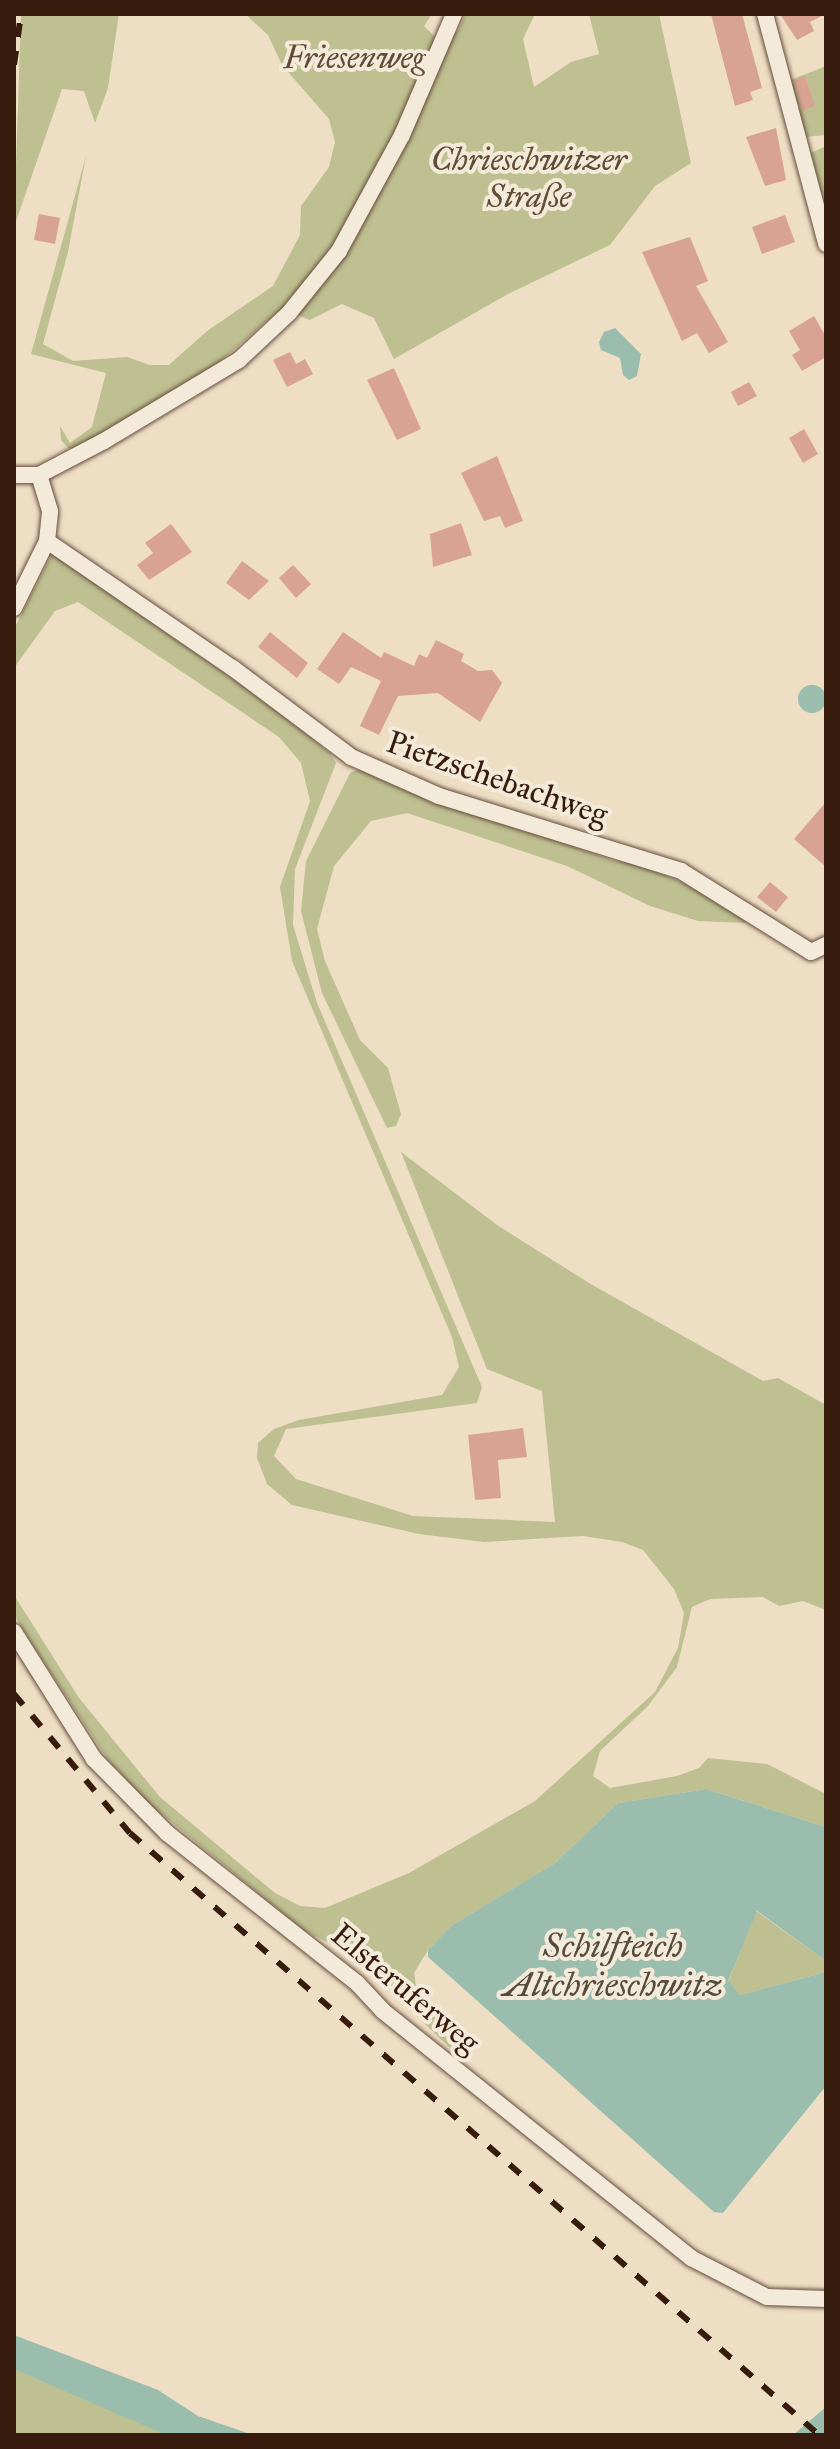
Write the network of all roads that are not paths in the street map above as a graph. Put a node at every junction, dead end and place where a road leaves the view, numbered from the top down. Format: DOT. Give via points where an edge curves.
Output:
graph roads {
  1 [pos="454,14"];
  2 [pos="765,14"];
  3 [pos="826,244"];
  4 [pos="14,475"];
  5 [pos="39,475"];
  6 [pos="47,541"];
  7 [pos="14,608"];
  8 [pos="826,945"];
  9 [pos="14,1632"];
  10 [pos="826,2299"];
  1 -- 5 [label="street" via="402,135 339,251 289,313 239,360"];
  2 -- 3 [label="street"];
  4 -- 5 [label="street"];
  5 -- 6 [label="street" via="50,511"];
  6 -- 7 [label="street"];
  6 -- 8 [label="street, Pietzschebachweg" via="351,757 439,796 681,871 811,952"];
  9 -- 10 [label="street, Elsteruferweg" via="94,1759 167,1833 357,1983 383,2011 691,2258 767,2297"];
}
